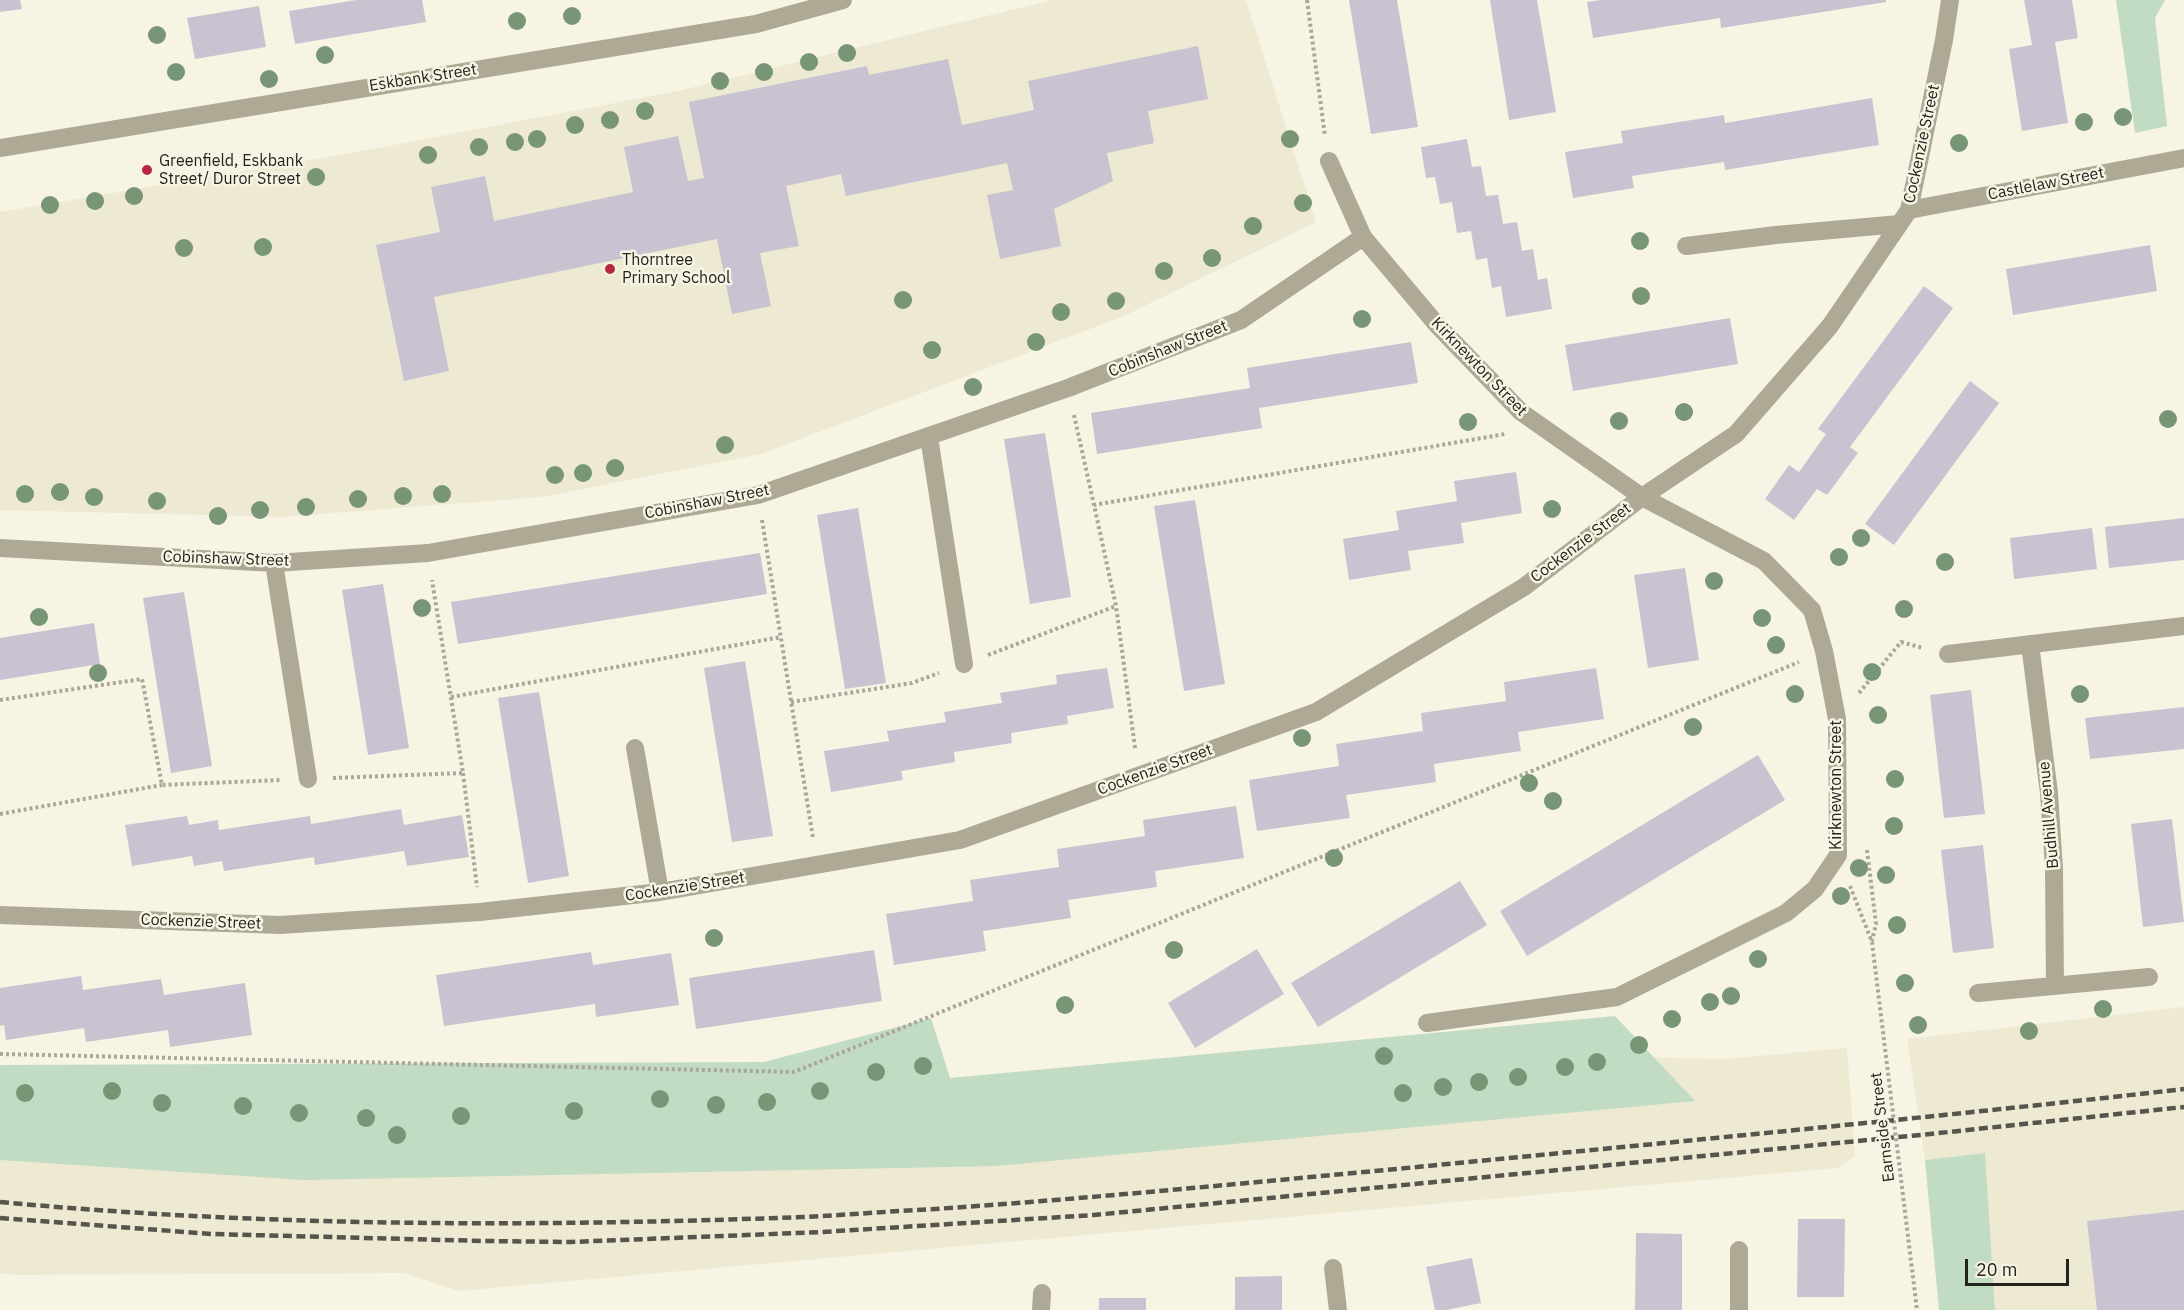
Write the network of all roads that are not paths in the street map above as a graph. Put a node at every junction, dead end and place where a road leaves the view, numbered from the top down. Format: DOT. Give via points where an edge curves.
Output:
graph roads {
  1 [pos="843,0"];
  2 [pos="1950,0"];
  3 [pos="0,148"];
  4 [pos="2184,158"];
  5 [pos="1329,161"];
  6 [pos="1904,217"];
  7 [pos="1363,237"];
  8 [pos="1686,246"];
  9 [pos="929,437"];
  10 [pos="1642,497"];
  11 [pos="0,548"];
  12 [pos="274,562"];
  13 [pos="2184,626"];
  14 [pos="2030,644"];
  15 [pos="1948,654"];
  16 [pos="964,664"];
  17 [pos="635,748"];
  18 [pos="308,779"];
  19 [pos="660,892"];
  20 [pos="0,915"];
  21 [pos="2150,977"];
  22 [pos="2055,986"];
  23 [pos="1978,993"];
  24 [pos="1427,1023"];
  25 [pos="1739,1250"];
  26 [pos="1333,1268"];
  27 [pos="1338,1310"];
  28 [pos="1739,1310"];
  1 -- 3 [label="street, Eskbank Street" via="756,24"];
  2 -- 6 [label="street, Cockenzie Street"];
  4 -- 6 [label="street, Castlelaw Street"];
  5 -- 7 [label="street, Kirknewton Street"];
  6 -- 8 [label="street, Castlelaw Street"];
  6 -- 10 [label="street, Cockenzie Street" via="1830,326 1736,434"];
  7 -- 9 [label="street, Cobinshaw Street" via="1241,320"];
  7 -- 10 [label="street, Kirknewton Street" via="1438,327 1521,412"];
  9 -- 12 [label="street, Cobinshaw Street" via="758,495 428,553"];
  9 -- 16 [label="street"];
  10 -- 19 [label="street, Cockenzie Street" via="1524,587 1316,712 960,840"];
  10 -- 24 [label="street, Kirknewton Street" via="1764,561 1812,610 1837,719 1838,855 1815,889 1786,913 1617,997"];
  11 -- 12 [label="street, Cobinshaw Street"];
  12 -- 18 [label="street"];
  13 -- 14 [label="street"];
  14 -- 15 [label="street"];
  14 -- 22 [label="street, Budhill Avenue" via="2049,793"];
  17 -- 19 [label="street"];
  19 -- 20 [label="street, Cockenzie Street" via="480,912 280,925"];
  21 -- 22 [label="street"];
  22 -- 23 [label="street"];
  25 -- 28 [label="street"];
  26 -- 27 [label="street"];
}
